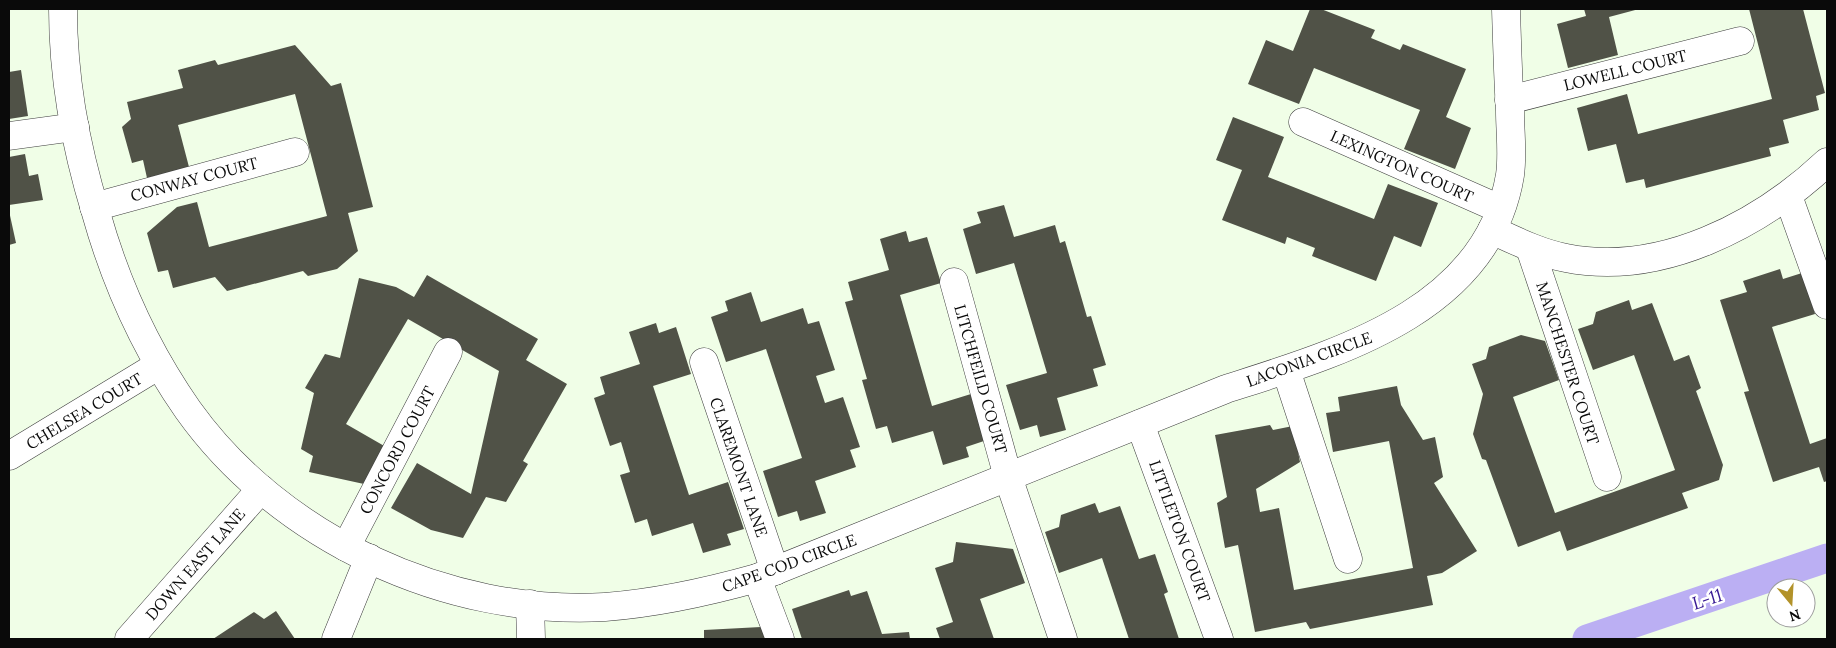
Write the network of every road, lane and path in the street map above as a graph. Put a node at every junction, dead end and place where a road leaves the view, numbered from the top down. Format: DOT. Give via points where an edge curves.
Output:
graph roads {
  1 [pos="63,9"];
  2 [pos="1506,9"];
  3 [pos="1740,41"];
  4 [pos="1509,100"];
  5 [pos="1303,122"];
  6 [pos="75,127"];
  7 [pos="9,136"];
  8 [pos="295,152"];
  9 [pos="1827,162"];
  10 [pos="1788,196"];
  11 [pos="94,207"];
  12 [pos="1496,219"];
  13 [pos="1530,248"];
  14 [pos="954,282"];
  15 [pos="1827,304"];
  16 [pos="448,352"];
  17 [pos="704,362"];
  18 [pos="159,365"];
  19 [pos="1286,370"];
  20 [pos="1140,424"];
  21 [pos="9,456"];
  22 [pos="1008,477"];
  23 [pos="1606,477"];
  24 [pos="262,488"];
  25 [pos="888,527"];
  26 [pos="358,552"];
  27 [pos="1348,559"];
  28 [pos="766,575"];
  29 [pos="530,604"];
  30 [pos="129,639"];
  31 [pos="336,639"];
  32 [pos="531,639"];
  33 [pos="780,639"];
  34 [pos="1063,639"];
  35 [pos="1219,639"];
  1 -- 6 [label="street, CAPE COD CIRCLE"];
  2 -- 4 [label="street, LACONIA CIRCLE"];
  3 -- 4 [label="street, LOWELL COURT"];
  4 -- 12 [label="street, LACONIA CIRCLE" via="1510,174"];
  5 -- 12 [label="street, LEXINGTON COURT"];
  6 -- 7 [label="street"];
  6 -- 11 [label="street, CAPE COD CIRCLE"];
  8 -- 11 [label="street, CONWAY COURT"];
  9 -- 10 [label="street, LEXINGTON COURT"];
  10 -- 13 [label="street, LEXINGTON COURT" via="1759,216 1718,236 1658,257 1622,262 1584,261"];
  10 -- 15 [label="street"];
  11 -- 18 [label="street, CAPE COD CIRCLE" via="107,251 136,323"];
  12 -- 13 [label="street, LEXINGTON COURT"];
  12 -- 19 [label="street, LACONIA CIRCLE" via="1469,264 1438,295 1403,320 1366,340"];
  13 -- 23 [label="street, MANCHESTER COURT"];
  14 -- 22 [label="street, LITCHFEILD COURT"];
  16 -- 26 [label="street, CONCORD COURT"];
  17 -- 28 [label="street, CLAREMONT LANE"];
  18 -- 21 [label="street, CHELSEA COURT"];
  18 -- 24 [label="street, CAPE COD CIRCLE" via="189,412 230,459"];
  19 -- 20 [label="street, LACONIA CIRCLE" via="1226,389"];
  19 -- 27 [label="street"];
  20 -- 22 [label="street, LACONIA CIRCLE"];
  20 -- 35 [label="street, LITTLETON COURT"];
  22 -- 25 [label="street, LACONIA CIRCLE"];
  22 -- 34 [label="street"];
  24 -- 26 [label="street, CAPE COD CIRCLE" via="293,513"];
  24 -- 30 [label="street, DOWN EAST LANE"];
  25 -- 28 [label="street, CAPE COD CIRCLE"];
  26 -- 29 [label="street, CAPE COD CIRCLE" via="402,574 442,587"];
  26 -- 31 [label="street, CONCORD COURT"];
  28 -- 29 [label="street, CAPE COD CIRCLE" via="666,600 604,607"];
  28 -- 33 [label="street, CLAREMONT LANE"];
  29 -- 32 [label="street"];
}
